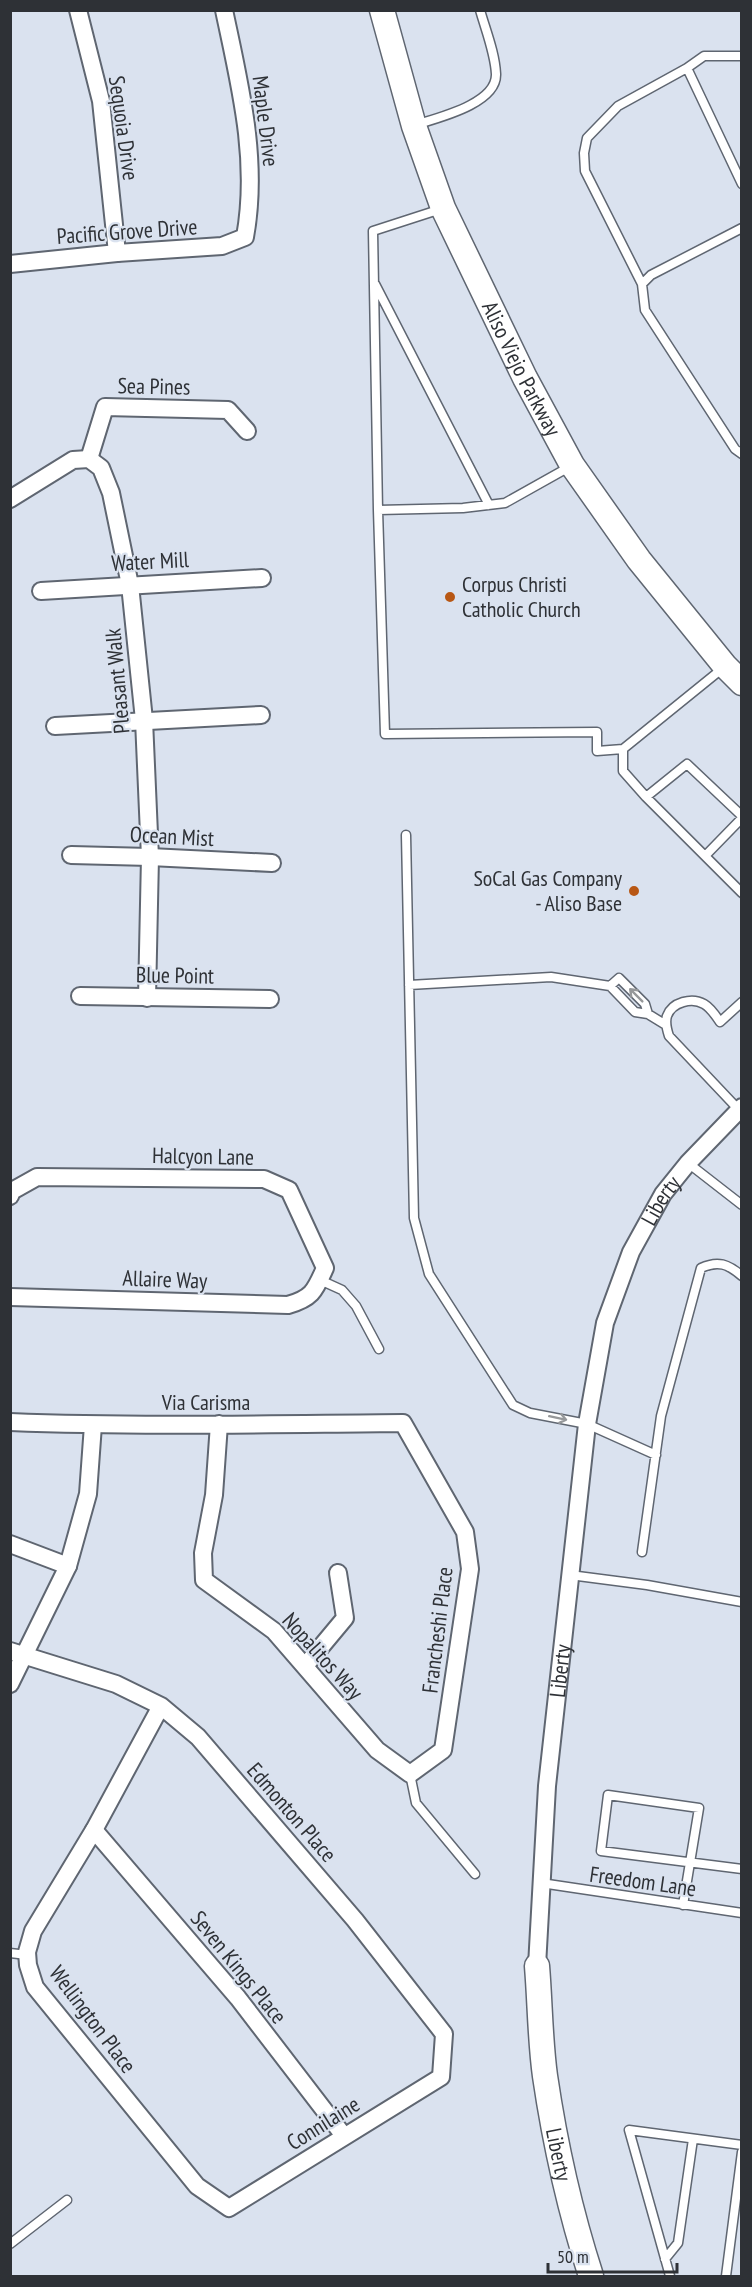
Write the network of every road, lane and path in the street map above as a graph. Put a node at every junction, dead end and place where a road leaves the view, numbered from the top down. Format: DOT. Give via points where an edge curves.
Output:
graph roads {
  1 [pos="78,10"];
  2 [pos="224,10"];
  3 [pos="382,10"];
  4 [pos="480,10"];
  5 [pos="741,56"];
  6 [pos="687,68"];
  7 [pos="414,126"];
  8 [pos="741,184"];
  9 [pos="443,208"];
  10 [pos="741,228"];
  11 [pos="245,237"];
  12 [pos="117,253"];
  13 [pos="10,264"];
  14 [pos="374,282"];
  15 [pos="642,284"];
  16 [pos="247,431"];
  17 [pos="741,454"];
  18 [pos="89,459"];
  19 [pos="572,465"];
  20 [pos="10,499"];
  21 [pos="489,505"];
  22 [pos="378,510"];
  23 [pos="261,578"];
  24 [pos="130,585"];
  25 [pos="41,591"];
  26 [pos="733,675"];
  27 [pos="261,715"];
  28 [pos="144,720"];
  29 [pos="55,726"];
  30 [pos="623,748"];
  31 [pos="646,797"];
  32 [pos="741,817"];
  33 [pos="406,835"];
  34 [pos="71,855"];
  35 [pos="705,856"];
  36 [pos="150,857"];
  37 [pos="272,863"];
  38 [pos="741,893"];
  39 [pos="409,985"];
  40 [pos="610,986"];
  41 [pos="80,996"];
  42 [pos="147,998"];
  43 [pos="270,999"];
  44 [pos="741,1002"];
  45 [pos="648,1014"];
  46 [pos="666,1025"];
  47 [pos="740,1108"];
  48 [pos="688,1163"];
  49 [pos="10,1196"];
  50 [pos="741,1205"];
  51 [pos="741,1276"];
  52 [pos="317,1286"];
  53 [pos="10,1297"];
  54 [pos="379,1349"];
  55 [pos="10,1422"];
  56 [pos="403,1423"];
  57 [pos="219,1424"];
  58 [pos="587,1424"];
  59 [pos="93,1425"];
  60 [pos="656,1455"];
  61 [pos="10,1544"];
  62 [pos="642,1552"];
  63 [pos="68,1566"];
  64 [pos="338,1572"];
  65 [pos="570,1575"];
  66 [pos="741,1602"];
  67 [pos="18,1654"];
  68 [pos="305,1665"];
  69 [pos="10,1683"];
  70 [pos="161,1706"];
  71 [pos="410,1774"];
  72 [pos="94,1830"];
  73 [pos="691,1863"];
  74 [pos="741,1869"];
  75 [pos="475,1874"];
  76 [pos="540,1883"];
  77 [pos="683,1905"];
  78 [pos="741,1913"];
  79 [pos="19,1954"];
  80 [pos="537,1966"];
  81 [pos="441,2077"];
  82 [pos="344,2136"];
  83 [pos="693,2139"];
  84 [pos="741,2145"];
  85 [pos="741,2152"];
  86 [pos="67,2200"];
  87 [pos="228,2208"];
  88 [pos="10,2244"];
  89 [pos="665,2259"];
  90 [pos="591,2277"];
  91 [pos="670,2277"];
  92 [pos="726,2277"];
  1 -- 12 [label="street, Sequoia Drive" via="101,101"];
  2 -- 11 [label="street, Maple Drive" via="245,108 251,183"];
  3 -- 7 [label="main road, Aliso Viejo Parkway"];
  4 -- 7 [label="lane" via="496,75 493,88 466,109"];
  5 -- 6 [label="lane" via="705,56"];
  6 -- 8 [label="lane"];
  6 -- 15 [label="lane" via="618,106 587,138 585,171"];
  7 -- 9 [label="main road, Aliso Viejo Parkway"];
  9 -- 14 [label="lane" via="373,231"];
  9 -- 19 [label="main road, Aliso Viejo Parkway"];
  10 -- 15 [label="lane" via="651,275"];
  11 -- 12 [label="street, Pacific Grove Drive" via="222,246"];
  12 -- 13 [label="street, Pacific Grove Drive"];
  14 -- 21 [label="lane"];
  14 -- 22 [label="lane"];
  15 -- 17 [label="lane" via="645,310"];
  16 -- 18 [label="street, Sea Pines" via="228,410 105,407"];
  18 -- 20 [label="street" via="73,460"];
  18 -- 24 [label="street, Pleasant Walk" via="101,468 111,493"];
  19 -- 21 [label="lane" via="505,503"];
  19 -- 26 [label="main road, Aliso Viejo Parkway" via="639,560"];
  21 -- 22 [label="lane"];
  22 -- 30 [label="lane" via="385,734 597,732 597,751"];
  23 -- 24 [label="street, Water Mill"];
  24 -- 25 [label="street, Water Mill"];
  24 -- 28 [label="street, Pleasant Walk"];
  26 -- 30 [label="lane"];
  27 -- 28 [label="street"];
  28 -- 29 [label="street"];
  28 -- 36 [label="street, Pleasant Walk"];
  30 -- 31 [label="lane" via="623,771"];
  31 -- 32 [label="lane" via="687,764"];
  31 -- 35 [label="lane"];
  32 -- 35 [label="lane"];
  33 -- 39 [label="lane"];
  34 -- 36 [label="street, Ocean Mist"];
  35 -- 38 [label="lane"];
  36 -- 37 [label="street, Ocean Mist"];
  36 -- 42 [label="street, Pleasant Walk"];
  39 -- 40 [label="lane" via="551,977"];
  39 -- 58 [label="lane, one-way" via="414,1218 429,1274 513,1405 530,1413"];
  40 -- 45 [label="lane" via="635,1012"];
  45 -- 40 [label="lane, one-way" via="645,1004 619,978"];
  41 -- 42 [label="street, Blue Point"];
  42 -- 43 [label="street, Blue Point"];
  44 -- 46 [label="lane" via="720,1022 703,1003 690,1000 676,1005 667,1015"];
  45 -- 46 [label="lane"];
  46 -- 47 [label="lane" via="669,1036"];
  47 -- 48 [label="street, Liberty"];
  48 -- 50 [label="lane"];
  48 -- 58 [label="street, Liberty" via="663,1194 632,1252 605,1323"];
  49 -- 52 [label="street, Halcyon Lane" via="37,1177 264,1179 289,1190 325,1268"];
  51 -- 60 [label="lane" via="728,1264 712,1263 701,1268 661,1416"];
  52 -- 53 [label="street, Allaire Way" via="302,1301 288,1305"];
  52 -- 54 [label="lane" via="342,1290 356,1306"];
  55 -- 59 [label="street, Via Carisma"];
  56 -- 57 [label="street, Via Carisma"];
  56 -- 71 [label="street, Francheshi Place" via="465,1532 470,1569 443,1750"];
  57 -- 59 [label="street, Via Carisma"];
  57 -- 68 [label="street, Nopalitos Way" via="214,1495 203,1553 204,1580 274,1631"];
  58 -- 60 [label="lane"];
  58 -- 65 [label="street, Liberty"];
  59 -- 63 [label="street" via="88,1494"];
  60 -- 62 [label="lane"];
  61 -- 63 [label="street"];
  63 -- 67 [label="street"];
  64 -- 68 [label="street" via="345,1618"];
  65 -- 66 [label="lane"];
  65 -- 76 [label="street, Liberty"];
  67 -- 69 [label="street"];
  67 -- 70 [label="street, Edmonton Place" via="116,1684"];
  68 -- 71 [label="street, Nopalitos Way" via="377,1750"];
  70 -- 72 [label="street, Wellington Place"];
  70 -- 81 [label="street, Edmonton Place" via="213,1754 355,1920 444,2034"];
  71 -- 75 [label="lane" via="416,1803"];
  72 -- 79 [label="street, Wellington Place"];
  72 -- 82 [label="street, Seven Kings Place" via="238,1998"];
  73 -- 73 [label="lane" via="601,1851 608,1795 699,1808"];
  73 -- 74 [label="lane"];
  73 -- 77 [label="lane"];
  76 -- 77 [label="lane, Freedom Lane"];
  76 -- 80 [label="street, Liberty"];
  77 -- 78 [label="lane, Freedom Lane"];
  79 -- 87 [label="street, Wellington Place" via="28,1965 34,1987 197,2186"];
  80 -- 90 [label="main road, Liberty" via="545,2074 558,2155"];
  81 -- 82 [label="street, Connilaine"];
  82 -- 87 [label="street, Connilaine"];
  83 -- 84 [label="lane"];
  83 -- 89 [label="lane" via="678,2243"];
  83 -- 89 [label="lane" via="629,2130"];
  85 -- 92 [label="lane"];
  86 -- 88 [label="lane"];
  89 -- 91 [label="lane"];
}
